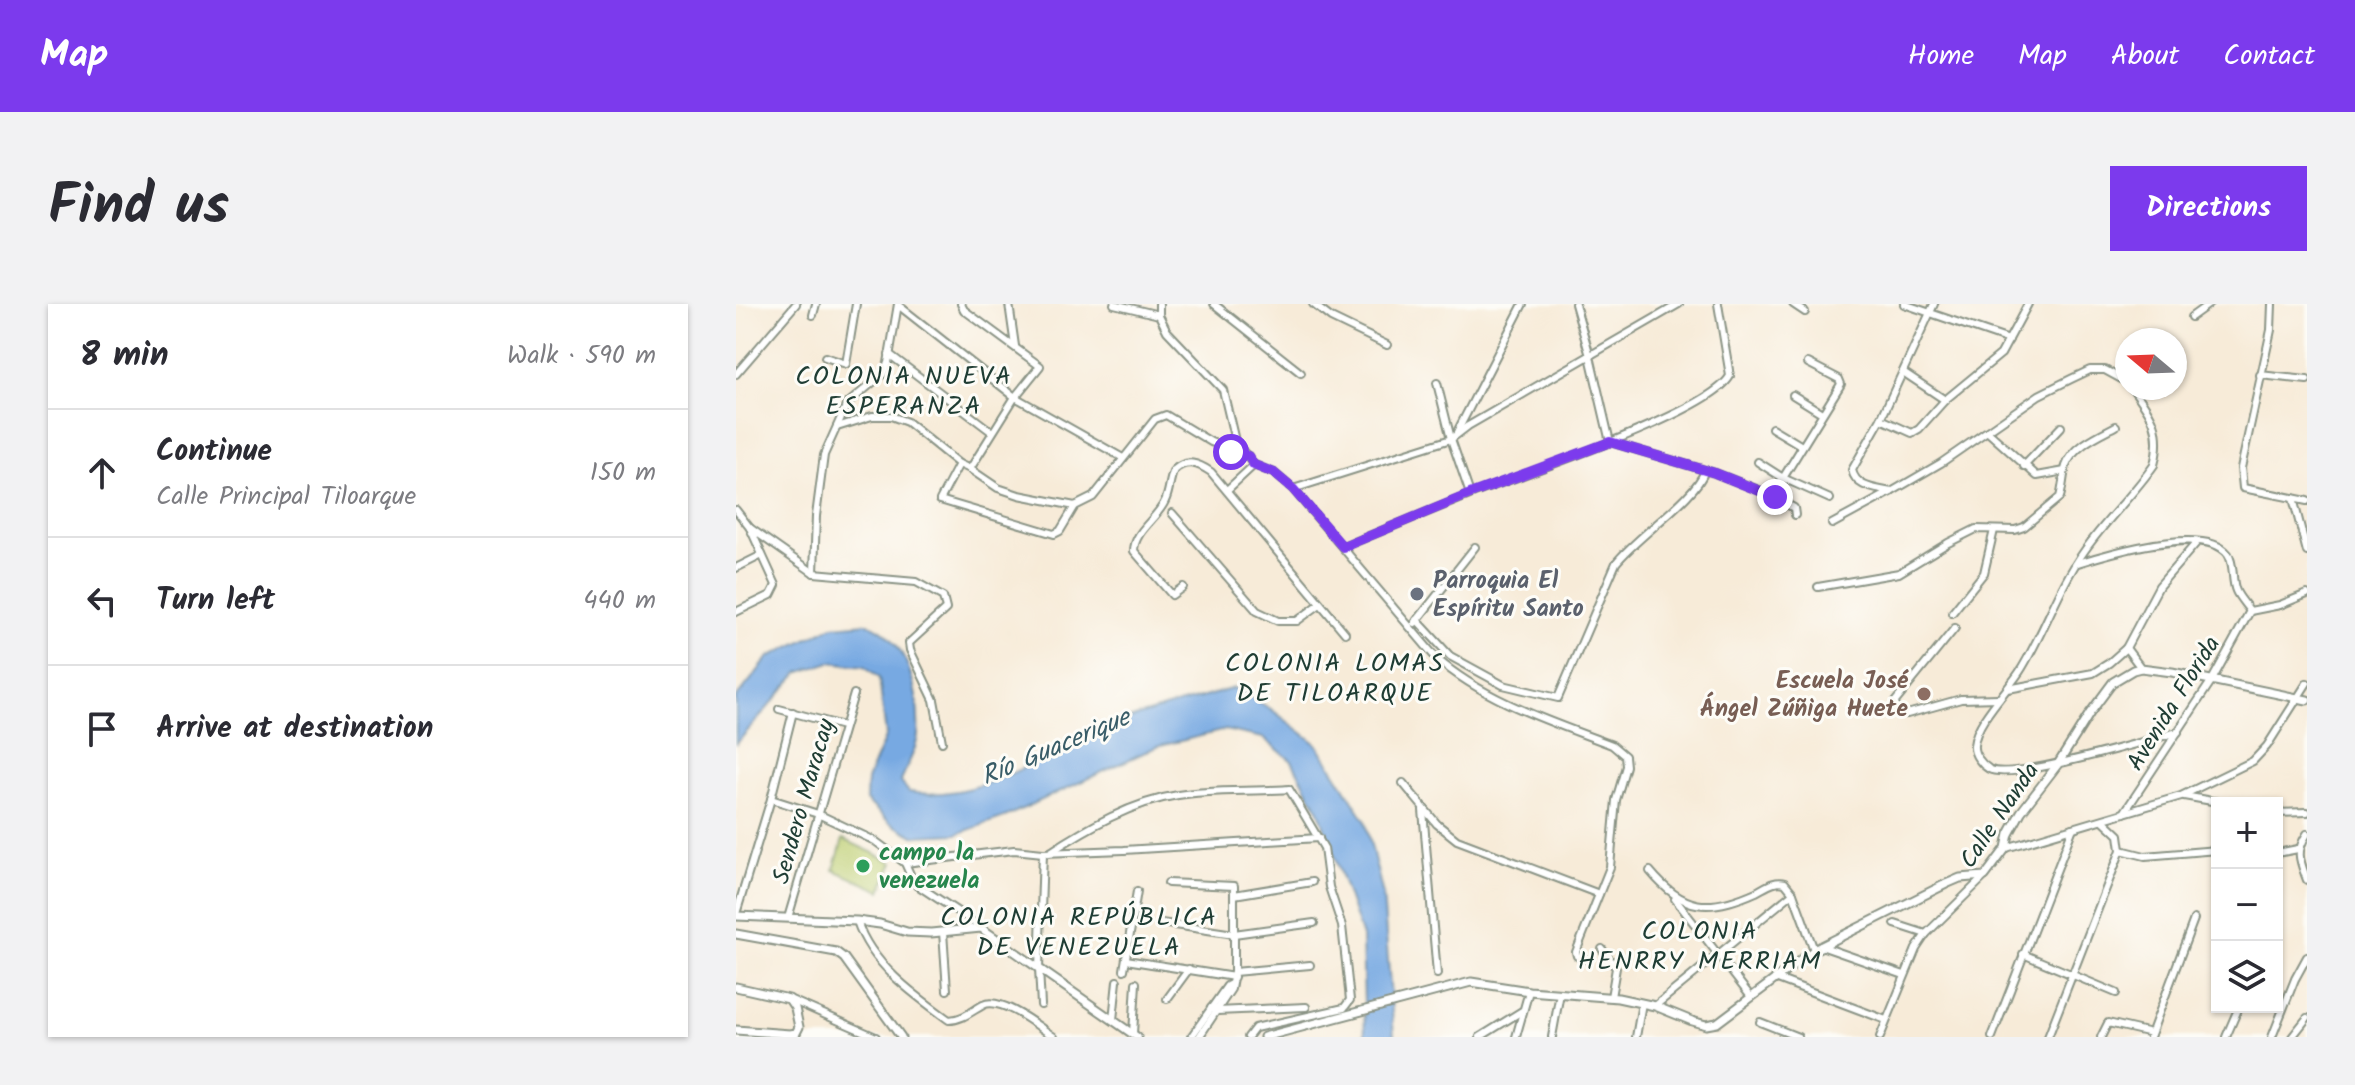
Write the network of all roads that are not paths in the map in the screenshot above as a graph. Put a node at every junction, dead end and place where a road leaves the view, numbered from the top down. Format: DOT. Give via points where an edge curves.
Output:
graph roads {
  1 [pos="796,304"];
  2 [pos="816,304"];
  3 [pos="856,304"];
  4 [pos="898,304"];
  5 [pos="961,304"];
  6 [pos="1009,304"];
  7 [pos="1114,304"];
  8 [pos="1159,304"];
  9 [pos="1214,304"];
  10 [pos="1313,304"];
  11 [pos="1523,304"];
  12 [pos="1575,304"];
  13 [pos="1679,304"];
  14 [pos="1718,304"];
  15 [pos="1793,304"];
  16 [pos="1904,304"];
  17 [pos="1934,304"];
  18 [pos="2028,304"];
  19 [pos="2209,304"];
  20 [pos="2272,304"];
  21 [pos="1805,312"];
  22 [pos="1930,314"];
  23 [pos="813,315"];
  24 [pos="1159,315"];
  25 [pos="2191,317"];
  26 [pos="2009,340"];
  27 [pos="1387,345"];
  28 [pos="1015,346"];
  29 [pos="889,354"];
  30 [pos="1590,356"];
  31 [pos="825,357"];
  32 [pos="1808,363"];
  33 [pos="1903,372"];
  34 [pos="1301,373"];
  35 [pos="736,374"];
  36 [pos="2115,375"];
  37 [pos="2260,375"];
  38 [pos="2307,380"];
  39 [pos="1437,383"];
  40 [pos="1793,395"];
  41 [pos="1015,397"];
  42 [pos="1945,400"];
  43 [pos="2141,400"];
  44 [pos="1822,413"];
  45 [pos="1881,419"];
  46 [pos="2116,426"];
  47 [pos="837,427"];
  48 [pos="2061,427"];
  49 [pos="1772,428"];
  50 [pos="992,432"];
  51 [pos="1988,432"];
  52 [pos="1453,438"];
  53 [pos="1610,442"];
  54 [pos="1802,446"];
  55 [pos="1248,456"];
  56 [pos="1123,458"];
  57 [pos="1758,462"];
  58 [pos="959,464"];
  59 [pos="1254,465"];
  60 [pos="2024,466"];
  61 [pos="970,469"];
  62 [pos="1705,470"];
  63 [pos="2065,471"];
  64 [pos="1783,478"];
  65 [pos="1293,489"];
  66 [pos="1227,490"];
  67 [pos="1891,492"];
  68 [pos="1470,494"];
  69 [pos="1775,497"];
  70 [pos="2293,498"];
  71 [pos="1830,499"];
  72 [pos="2307,501"];
  73 [pos="1075,506"];
  74 [pos="736,510"];
  75 [pos="1172,513"];
  76 [pos="1795,515"];
  77 [pos="739,521"];
  78 [pos="1832,524"];
  79 [pos="750,528"];
  80 [pos="1994,530"];
  81 [pos="2197,542"];
  82 [pos="1343,547"];
  83 [pos="1475,547"];
  84 [pos="2307,552"];
  85 [pos="762,555"];
  86 [pos="2078,563"];
  87 [pos="736,568"];
  88 [pos="814,573"];
  89 [pos="1183,587"];
  90 [pos="1818,587"];
  91 [pos="2307,594"];
  92 [pos="1320,604"];
  93 [pos="2250,611"];
  94 [pos="736,612"];
  95 [pos="1952,613"];
  96 [pos="1417,620"];
  97 [pos="1955,628"];
  98 [pos="1410,629"];
  99 [pos="1345,633"];
  100 [pos="2126,648"];
  101 [pos="2141,668"];
  102 [pos="2212,680"];
  103 [pos="2307,683"];
  104 [pos="2005,690"];
  105 [pos="854,694"];
  106 [pos="1999,698"];
  107 [pos="2296,698"];
  108 [pos="2307,700"];
  109 [pos="779,709"];
  110 [pos="793,712"];
  111 [pos="843,726"];
  112 [pos="2178,732"];
  113 [pos="942,742"];
  114 [pos="2058,764"];
  115 [pos="1403,783"];
  116 [pos="2181,796"];
  117 [pos="771,799"];
  118 [pos="2211,801"];
  119 [pos="1423,808"];
  120 [pos="2307,812"];
  121 [pos="2124,813"];
  122 [pos="2283,813"];
  123 [pos="818,814"];
  124 [pos="2103,820"];
  125 [pos="2073,828"];
  126 [pos="2307,834"];
  127 [pos="1319,838"];
  128 [pos="2006,848"];
  129 [pos="2298,849"];
  130 [pos="2121,850"];
  131 [pos="2211,850"];
  132 [pos="2283,852"];
  133 [pos="1046,853"];
  134 [pos="905,863"];
  135 [pos="1650,871"];
  136 [pos="1985,876"];
  137 [pos="2307,880"];
  138 [pos="1312,882"];
  139 [pos="1168,883"];
  140 [pos="1137,891"];
  141 [pos="1793,893"];
  142 [pos="1599,894"];
  143 [pos="1234,895"];
  144 [pos="1672,896"];
  145 [pos="736,915"];
  146 [pos="788,918"];
  147 [pos="2194,919"];
  148 [pos="857,921"];
  149 [pos="1161,923"];
  150 [pos="1314,923"];
  151 [pos="1895,924"];
  152 [pos="981,928"];
  153 [pos="943,932"];
  154 [pos="736,934"];
  155 [pos="1234,934"];
  156 [pos="1926,934"];
  157 [pos="1818,948"];
  158 [pos="1602,949"];
  159 [pos="1718,954"];
  160 [pos="2023,954"];
  161 [pos="2307,957"];
  162 [pos="1126,960"];
  163 [pos="1588,960"];
  164 [pos="1310,965"];
  165 [pos="1039,969"];
  166 [pos="1189,969"];
  167 [pos="1124,970"];
  168 [pos="1437,974"];
  169 [pos="1904,975"];
  170 [pos="2072,975"];
  171 [pos="1233,978"];
  172 [pos="1775,978"];
  173 [pos="1117,981"];
  174 [pos="1136,983"];
  175 [pos="736,987"];
  176 [pos="947,990"];
  177 [pos="1529,991"];
  178 [pos="1560,993"];
  179 [pos="2116,993"];
  180 [pos="1611,997"];
  181 [pos="1751,997"];
  182 [pos="789,999"];
  183 [pos="1167,999"];
  184 [pos="1642,1003"];
  185 [pos="1041,1005"];
  186 [pos="1655,1006"];
  187 [pos="1306,1007"];
  188 [pos="1214,1009"];
  189 [pos="1522,1011"];
  190 [pos="2237,1013"];
  191 [pos="2307,1018"];
  192 [pos="1113,1020"];
  193 [pos="1886,1020"];
  194 [pos="1760,1022"];
  195 [pos="736,1030"];
  196 [pos="798,1035"];
  197 [pos="2151,1035"];
  198 [pos="1135,1036"];
  199 [pos="876,1037"];
  200 [pos="901,1037"];
  201 [pos="1054,1037"];
  202 [pos="1191,1037"];
  203 [pos="1199,1037"];
  204 [pos="1248,1037"];
  205 [pos="1264,1037"];
  206 [pos="1480,1037"];
  207 [pos="1516,1037"];
  208 [pos="1552,1037"];
  209 [pos="1636,1037"];
  210 [pos="1798,1037"];
  211 [pos="1880,1037"];
  212 [pos="1992,1037"];
  213 [pos="2048,1037"];
  214 [pos="2101,1037"];
  215 [pos="2227,1037"];
  216 [pos="2272,1037"];
  217 [pos="2292,1037"];
  1 -- 35 [label="street"];
  2 -- 23 [label="street"];
  3 -- 31 [label="street" via="846,364"];
  4 -- 29 [label="street"];
  4 -- 41 [label="street"];
  5 -- 28 [label="street"];
  6 -- 28 [label="street"];
  7 -- 24 [label="street"];
  8 -- 24 [label="street"];
  9 -- 34 [label="street"];
  10 -- 27 [label="street"];
  11 -- 52 [label="street"];
  12 -- 30 [label="street"];
  13 -- 30 [label="street"];
  14 -- 53 [label="street" via="1728,381 1669,417"];
  15 -- 21 [label="street"];
  16 -- 22 [label="street"];
  17 -- 22 [label="street"];
  18 -- 26 [label="street"];
  19 -- 25 [label="street"];
  20 -- 37 [label="street"];
  22 -- 26 [label="street"];
  22 -- 33 [label="street"];
  24 -- 55 [label="street" via="1167,331 1223,390 1235,441"];
  26 -- 42 [label="street" via="1989,366"];
  28 -- 41 [label="street" via="1040,366"];
  29 -- 47 [label="street" via="883,374 847,404"];
  29 -- 50 [label="street"];
  30 -- 52 [label="street"];
  30 -- 53 [label="street"];
  32 -- 44 [label="street" via="1841,381"];
  33 -- 42 [label="street"];
  33 -- 45 [label="street"];
  36 -- 51 [label="street" via="2090,370 2039,395"];
  37 -- 38 [label="street"];
  37 -- 70 [label="street" via="2241,486"];
  39 -- 52 [label="street"];
  40 -- 44 [label="street"];
  41 -- 50 [label="street"];
  41 -- 56 [label="street"];
  42 -- 45 [label="street" via="1915,432"];
  43 -- 86 [label="street" via="2154,417 2154,465"];
  44 -- 54 [label="street"];
  45 -- 67 [label="street" via="1852,474 1866,486"];
  46 -- 63 [label="street" via="2074,454"];
  47 -- 58 [label="street" via="891,416 907,422"];
  47 -- 88 [label="street" via="824,455"];
  48 -- 60 [label="street"];
  49 -- 54 [label="street"];
  50 -- 61 [label="street"];
  51 -- 60 [label="street"];
  51 -- 67 [label="street"];
  52 -- 65 [label="street"];
  52 -- 68 [label="street"];
  53 -- 62 [label="street"];
  53 -- 68 [label="street"];
  54 -- 64 [label="street"];
  55 -- 56 [label="street" via="1211,442 1166,415 1155,419"];
  55 -- 59 [label="street"];
  56 -- 73 [label="street" via="1093,497"];
  57 -- 64 [label="street"];
  58 -- 61 [label="street"];
  58 -- 73 [label="street" via="940,500 1054,534"];
  59 -- 65 [label="street"];
  59 -- 66 [label="street"];
  60 -- 63 [label="street" via="2037,476"];
  61 -- 73 [label="street" via="1008,492"];
  62 -- 69 [label="street"];
  62 -- 96 [label="street" via="1699,486 1616,563 1558,698 1503,685 1450,656"];
  63 -- 80 [label="street" via="2060,497 2048,508 2015,530"];
  64 -- 69 [label="street"];
  64 -- 71 [label="street"];
  65 -- 82 [label="street"];
  66 -- 89 [label="street" via="1202,465 1181,464 1171,476 1164,503 1134,542 1134,551 1172,595"];
  66 -- 92 [label="street"];
  67 -- 78 [label="street"];
  68 -- 82 [label="street"];
  69 -- 76 [label="street" via="1794,508"];
  70 -- 72 [label="street"];
  70 -- 84 [label="street"];
  74 -- 77 [label="street"];
  75 -- 92 [label="street" via="1257,611 1278,621 1297,621"];
  77 -- 79 [label="street"];
  79 -- 85 [label="street"];
  79 -- 88 [label="street"];
  80 -- 90 [label="street" via="1976,529 1899,573"];
  80 -- 95 [label="street" via="1984,573"];
  81 -- 86 [label="street" via="2135,547"];
  81 -- 93 [label="street" via="2227,554 2235,589"];
  81 -- 100 [label="street" via="2159,586"];
  82 -- 98 [label="street"];
  83 -- 96 [label="street"];
  85 -- 87 [label="street"];
  85 -- 94 [label="street" via="775,590"];
  86 -- 104 [label="street"];
  88 -- 113 [label="street" via="916,582 943,597 942,615 909,643 934,700"];
  91 -- 93 [label="street"];
  92 -- 99 [label="street"];
  93 -- 102 [label="street, Avenida Florida"];
  96 -- 98 [label="street"];
  97 -- 106 [label="street" via="1895,702 1896,708 1907,714 1961,699"];
  98 -- 142 [label="street" via="1436,658 1469,682 1612,745 1625,756 1613,852"];
  100 -- 101 [label="street"];
  100 -- 104 [label="street" via="2093,673"];
  101 -- 102 [label="street"];
  101 -- 114 [label="street, Calle Nanda" via="2113,682"];
  102 -- 107 [label="street"];
  102 -- 112 [label="street, Avenida Florida"];
  103 -- 107 [label="street"];
  104 -- 106 [label="street"];
  105 -- 111 [label="street, Sendero Maracay"];
  106 -- 114 [label="street" via="1977,735 1976,756 1994,771"];
  107 -- 108 [label="street"];
  107 -- 116 [label="street" via="2253,761"];
  109 -- 110 [label="street"];
  110 -- 111 [label="street"];
  110 -- 117 [label="street"];
  111 -- 123 [label="street, Sendero Maracay"];
  112 -- 114 [label="street"];
  112 -- 121 [label="street, Avenida Florida"];
  114 -- 128 [label="street, Calle Nanda" via="2021,812"];
  115 -- 119 [label="street"];
  116 -- 118 [label="street"];
  116 -- 121 [label="street"];
  117 -- 123 [label="street"];
  117 -- 145 [label="street"];
  119 -- 142 [label="street" via="1457,840"];
  119 -- 168 [label="street"];
  120 -- 122 [label="street"];
  121 -- 124 [label="street"];
  123 -- 134 [label="street" via="875,841"];
  123 -- 146 [label="street, Sendero Maracay"];
  124 -- 125 [label="street"];
  124 -- 130 [label="street" via="2119,835"];
  125 -- 128 [label="street"];
  125 -- 160 [label="street"];
  126 -- 129 [label="street"];
  127 -- 133 [label="street"];
  127 -- 133 [label="street" via="1289,789 1178,795 1099,823"];
  127 -- 204 [label="street" via="1342,926 1348,1005 1255,1028"];
  128 -- 136 [label="street, Calle Nanda"];
  129 -- 132 [label="street"];
  129 -- 137 [label="street"];
  130 -- 131 [label="street" via="2145,856"];
  130 -- 170 [label="street"];
  133 -- 134 [label="street" via="1014,850"];
  133 -- 165 [label="street"];
  134 -- 152 [label="street" via="914,883"];
  135 -- 144 [label="street"];
  136 -- 156 [label="street, Calle Nanda"];
  136 -- 157 [label="street" via="1946,884"];
  138 -- 143 [label="street"];
  139 -- 143 [label="street" via="1234,886"];
  140 -- 162 [label="street"];
  141 -- 144 [label="street" via="1782,881 1722,903 1697,905"];
  141 -- 157 [label="street"];
  141 -- 159 [label="street"];
  142 -- 163 [label="street" via="1576,952"];
  143 -- 155 [label="street"];
  144 -- 159 [label="street"];
  145 -- 146 [label="street"];
  146 -- 148 [label="street"];
  147 -- 197 [label="street"];
  148 -- 153 [label="street" via="907,932"];
  148 -- 201 [label="street" via="868,948 949,1020 999,1002"];
  149 -- 155 [label="street"];
  150 -- 155 [label="street"];
  151 -- 156 [label="street"];
  152 -- 153 [label="street"];
  152 -- 165 [label="street"];
  153 -- 176 [label="street"];
  154 -- 200 [label="street" via="836,952"];
  155 -- 171 [label="street"];
  156 -- 169 [label="street, Calle Nanda"];
  157 -- 169 [label="street"];
  157 -- 172 [label="street"];
  158 -- 180 [label="street" via="1616,968"];
  159 -- 181 [label="street"];
  159 -- 186 [label="street"];
  160 -- 170 [label="street"];
  160 -- 212 [label="street"];
  161 -- 216 [label="street"];
  162 -- 166 [label="street"];
  162 -- 167 [label="street"];
  164 -- 171 [label="street"];
  165 -- 185 [label="street"];
  165 -- 192 [label="street"];
  166 -- 171 [label="street"];
  166 -- 183 [label="street"];
  169 -- 193 [label="street, Calle Nanda"];
  170 -- 179 [label="street"];
  170 -- 213 [label="street"];
  171 -- 188 [label="street"];
  172 -- 181 [label="street"];
  172 -- 193 [label="street"];
  173 -- 192 [label="street"];
  174 -- 198 [label="street"];
  175 -- 182 [label="street"];
  177 -- 178 [label="street"];
  177 -- 189 [label="street"];
  177 -- 205 [label="street" via="1471,982 1451,985"];
  178 -- 180 [label="street"];
  178 -- 208 [label="street"];
  180 -- 184 [label="street"];
  181 -- 186 [label="street" via="1717,1023 1706,1025"];
  182 -- 196 [label="street" via="798,1017"];
  182 -- 199 [label="street"];
  184 -- 186 [label="street"];
  184 -- 209 [label="street"];
  187 -- 188 [label="street"];
  188 -- 202 [label="street"];
  188 -- 203 [label="street"];
  189 -- 206 [label="street"];
  189 -- 207 [label="street"];
  190 -- 215 [label="street"];
  191 -- 217 [label="street"];
  192 -- 198 [label="street"];
  193 -- 211 [label="street, Calle Nanda"];
  194 -- 210 [label="street"];
  195 -- 196 [label="street"];
  197 -- 214 [label="street" via="2108,1023"];
}
